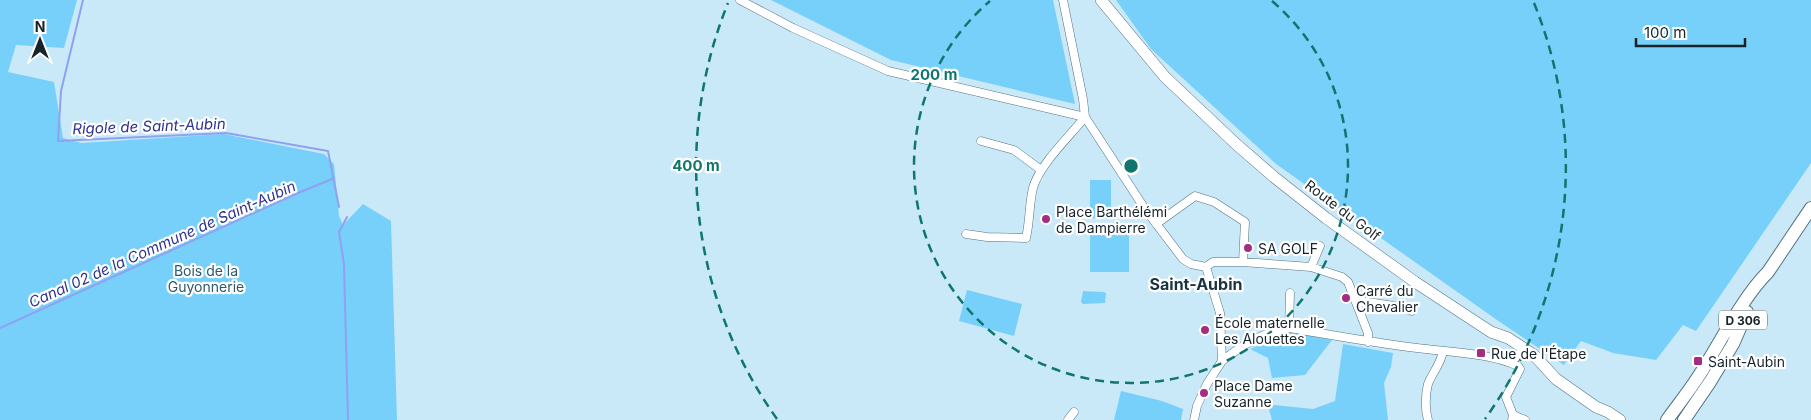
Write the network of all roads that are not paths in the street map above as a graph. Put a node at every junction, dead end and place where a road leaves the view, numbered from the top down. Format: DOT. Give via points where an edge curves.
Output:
graph roads {
  1 [pos="740,0"];
  2 [pos="1063,0"];
  3 [pos="1101,0"];
  4 [pos="1085,117"];
  5 [pos="981,141"];
  6 [pos="1041,170"];
  7 [pos="1811,208"];
  8 [pos="1156,224"];
  9 [pos="966,234"];
  10 [pos="1320,246"];
  11 [pos="1243,262"];
  12 [pos="1206,266"];
  13 [pos="1312,267"];
  14 [pos="1768,272"];
  15 [pos="1290,293"];
  16 [pos="1355,300"];
  17 [pos="1412,311"];
  18 [pos="1289,328"];
  19 [pos="1368,342"];
  20 [pos="1524,348"];
  21 [pos="1443,352"];
  22 [pos="1222,361"];
  23 [pos="1511,363"];
  24 [pos="1596,407"];
  25 [pos="1074,412"];
  26 [pos="1513,418"];
  27 [pos="1068,420"];
  28 [pos="1194,420"];
  29 [pos="1428,420"];
  30 [pos="1525,420"];
  31 [pos="1605,420"];
  32 [pos="1620,420"];
  33 [pos="1667,420"];
  34 [pos="1684,420"];
  1 -- 4 [label="street" via="888,71"];
  2 -- 4 [label="street"];
  3 -- 20 [label="street, Route du Golf" via="1165,77 1274,177 1444,302 1491,332"];
  4 -- 6 [label="street"];
  4 -- 8 [label="street"];
  5 -- 6 [label="street" via="1014,150"];
  6 -- 9 [label="street" via="1033,188 1026,238"];
  7 -- 14 [label="main road, D 306"];
  8 -- 11 [label="street" via="1195,196 1214,202 1246,222"];
  8 -- 12 [label="street" via="1182,259"];
  10 -- 13 [label="street"];
  11 -- 12 [label="street" via="1213,262"];
  11 -- 13 [label="street"];
  12 -- 22 [label="street" via="1220,313"];
  13 -- 16 [label="street" via="1348,282"];
  14 -- 33 [label="main road, D 306"];
  14 -- 34 [label="main road, D 306" via="1732,344"];
  15 -- 18 [label="street"];
  16 -- 17 [label="street"];
  16 -- 19 [label="street" via="1368,333"];
  18 -- 19 [label="street"];
  18 -- 22 [label="street" via="1278,329 1250,342"];
  19 -- 21 [label="street"];
  20 -- 23 [label="street"];
  20 -- 24 [label="street, Route du Golf" via="1556,379"];
  21 -- 23 [label="street"];
  21 -- 29 [label="street" via="1428,384"];
  22 -- 28 [label="street" via="1207,384"];
  23 -- 26 [label="street" via="1520,369 1506,397"];
  24 -- 31 [label="street, Route du Golf"];
  24 -- 32 [label="street, Route du Golf"];
  25 -- 27 [label="street"];
  26 -- 30 [label="street"];
}
